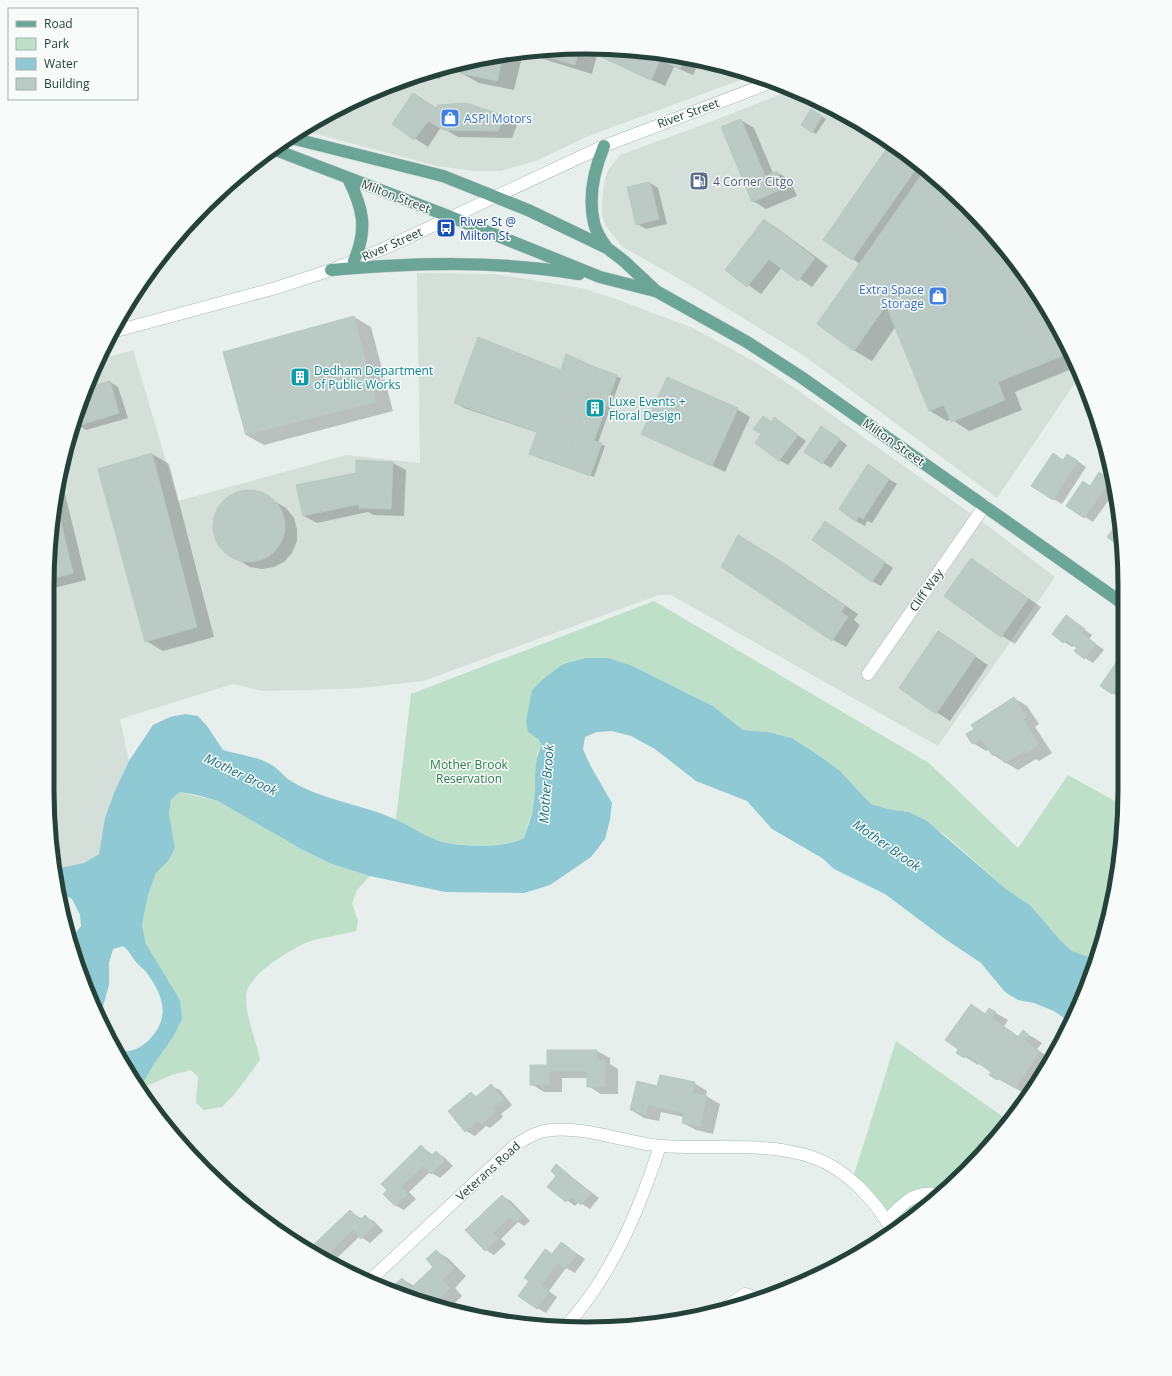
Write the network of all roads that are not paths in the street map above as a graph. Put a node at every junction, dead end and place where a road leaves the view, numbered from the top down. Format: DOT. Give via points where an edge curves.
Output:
graph roads {
  1 [pos="765,85"];
  2 [pos="297,139"];
  3 [pos="604,146"];
  4 [pos="280,151"];
  5 [pos="348,178"];
  6 [pos="494,196"];
  7 [pos="451,217"];
  8 [pos="607,248"];
  9 [pos="354,261"];
  10 [pos="331,270"];
  11 [pos="600,277"];
  12 [pos="656,291"];
  13 [pos="120,330"];
  14 [pos="985,506"];
  15 [pos="1118,596"];
  16 [pos="868,674"];
  17 [pos="660,1146"];
  18 [pos="933,1194"];
  19 [pos="886,1221"];
  20 [pos="889,1227"];
  21 [pos="373,1278"];
  22 [pos="751,1296"];
  23 [pos="736,1301"];
  24 [pos="570,1322"];
  1 -- 3 [label="street, River Street"];
  2 -- 6 [label="main road, Milton Street" via="443,176"];
  3 -- 6 [label="street, River Street"];
  3 -- 8 [label="main road" via="594,174 592,206 594,223"];
  4 -- 5 [label="main road, Milton Street"];
  5 -- 7 [label="main road, Milton Street"];
  5 -- 9 [label="main road" via="358,198 362,218 363,233"];
  6 -- 7 [label="street, River Street"];
  6 -- 8 [label="main road, Milton Street"];
  7 -- 9 [label="street, River Street"];
  7 -- 11 [label="main road, Milton Street"];
  8 -- 12 [label="main road, Milton Street"];
  9 -- 10 [label="street, River Street"];
  10 -- 11 [label="main road" via="418,264 486,264"];
  10 -- 13 [label="street, River Street" via="276,288"];
  11 -- 12 [label="main road, Milton Street"];
  12 -- 14 [label="main road, Milton Street" via="747,342 801,376"];
  14 -- 15 [label="main road, Milton Street"];
  14 -- 16 [label="street, Cliff Way"];
  17 -- 19 [label="street, Veterans Road" via="761,1148 813,1157 852,1181 872,1201"];
  17 -- 21 [label="street, Veterans Road" via="570,1130 532,1134 515,1145"];
  17 -- 24 [label="street" via="625,1236 610,1265"];
  18 -- 19 [label="street" via="905,1202"];
  19 -- 20 [label="street, Veterans Road"];
  22 -- 23 [label="street" via="745,1294"];
}
